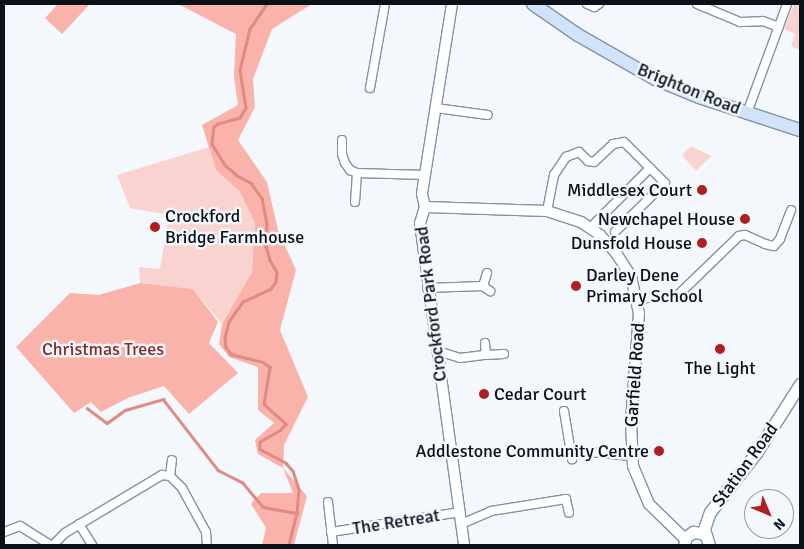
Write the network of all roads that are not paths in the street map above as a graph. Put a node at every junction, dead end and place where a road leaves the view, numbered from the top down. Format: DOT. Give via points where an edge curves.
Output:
graph roads {
  1 [pos="385,4"];
  2 [pos="452,4"];
  3 [pos="533,4"];
  4 [pos="587,4"];
  5 [pos="599,4"];
  6 [pos="697,4"];
  7 [pos="787,4"];
  8 [pos="779,27"];
  9 [pos="370,88"];
  10 [pos="482,104"];
  11 [pos="436,108"];
  12 [pos="748,113"];
  13 [pos="800,130"];
  14 [pos="342,140"];
  15 [pos="650,168"];
  16 [pos="357,173"];
  17 [pos="425,174"];
  18 [pos="355,202"];
  19 [pos="425,207"];
  20 [pos="547,210"];
  21 [pos="791,210"];
  22 [pos="590,228"];
  23 [pos="615,232"];
  24 [pos="487,273"];
  25 [pos="482,286"];
  26 [pos="427,288"];
  27 [pos="490,290"];
  28 [pos="638,299"];
  29 [pos="485,343"];
  30 [pos="436,354"];
  31 [pos="504,354"];
  32 [pos="486,355"];
  33 [pos="800,384"];
  34 [pos="564,411"];
  35 [pos="570,450"];
  36 [pos="631,456"];
  37 [pos="572,459"];
  38 [pos="172,460"];
  39 [pos="170,476"];
  40 [pos="328,502"];
  41 [pos="460,512"];
  42 [pos="569,513"];
  43 [pos="79,524"];
  44 [pos="461,524"];
  45 [pos="4,532"];
  46 [pos="331,532"];
  47 [pos="704,538"];
  48 [pos="685,542"];
  49 [pos="52,545"];
  50 [pos="92,545"];
  51 [pos="207,545"];
  52 [pos="333,545"];
  53 [pos="464,545"];
  1 -- 9 [label="street"];
  2 -- 11 [label="street, Crockford Park Road"];
  3 -- 12 [label="main road, Brighton Road" via="573,32 655,79"];
  4 -- 5 [label="street" via="594,7"];
  6 -- 8 [label="street" via="740,22 763,21"];
  7 -- 8 [label="street"];
  8 -- 12 [label="street"];
  10 -- 11 [label="street" via="484,114"];
  11 -- 17 [label="street, Crockford Park Road"];
  12 -- 13 [label="main road, Brighton Road"];
  14 -- 16 [label="street" via="345,163"];
  15 -- 20 [label="street" via="624,142 613,144 594,162 572,152 560,163 554,175"];
  15 -- 22 [label="street"];
  15 -- 23 [label="street" via="665,183"];
  16 -- 17 [label="street"];
  16 -- 18 [label="street"];
  17 -- 19 [label="street, Crockford Park Road" via="422,194"];
  19 -- 20 [label="street, Garfield Road"];
  19 -- 26 [label="street, Crockford Park Road" via="420,223"];
  20 -- 22 [label="street, Garfield Road"];
  21 -- 28 [label="street" via="774,246 745,235 739,236 678,294"];
  22 -- 28 [label="street, Garfield Road" via="609,244 628,269"];
  24 -- 25 [label="street"];
  25 -- 26 [label="street"];
  25 -- 27 [label="street"];
  26 -- 30 [label="street, Crockford Park Road"];
  28 -- 36 [label="street, Garfield Road"];
  29 -- 32 [label="street"];
  30 -- 32 [label="street" via="460,358"];
  30 -- 41 [label="street, Crockford Park Road"];
  31 -- 32 [label="street"];
  33 -- 47 [label="main road, Station Road" via="762,444 710,512"];
  34 -- 35 [label="street"];
  35 -- 36 [label="street"];
  35 -- 37 [label="street"];
  36 -- 48 [label="street, Garfield Road" via="637,480 649,504"];
  38 -- 39 [label="street"];
  39 -- 43 [label="street" via="154,478"];
  39 -- 51 [label="street" via="187,497 206,532"];
  40 -- 46 [label="street, The Retreat"];
  41 -- 44 [label="street, Crockford Park Road"];
  41 -- 46 [label="street, The Retreat"];
  42 -- 44 [label="street" via="566,499 491,511"];
  43 -- 49 [label="street"];
  43 -- 50 [label="street"];
  44 -- 53 [label="street, Crockford Park Road"];
  45 -- 49 [label="street" via="20,526"];
  46 -- 52 [label="street, The Retreat"];
  47 -- 48 [label="main road, Station Road" via="689,534"];
}
